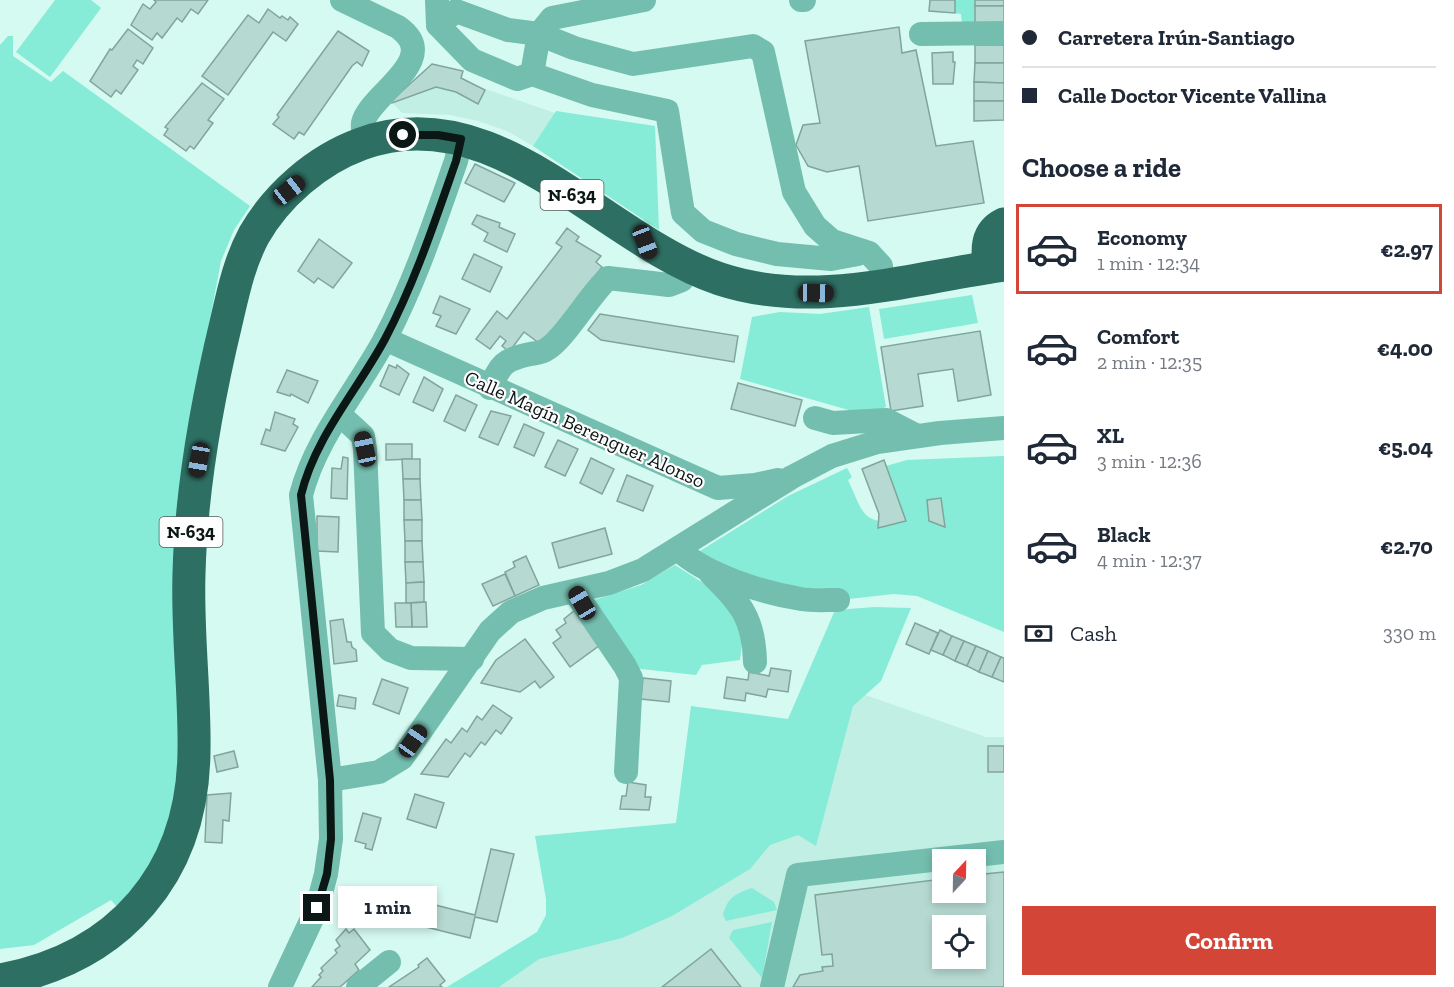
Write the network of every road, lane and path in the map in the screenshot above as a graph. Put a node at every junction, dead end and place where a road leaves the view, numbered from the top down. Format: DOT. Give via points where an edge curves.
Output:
graph roads {
  1 [pos="342,0"];
  2 [pos="437,0"];
  3 [pos="644,0"];
  4 [pos="438,25"];
  5 [pos="1004,33"];
  6 [pos="539,34"];
  7 [pos="921,34"];
  8 [pos="532,74"];
  9 [pos="461,139"];
  10 [pos="365,142"];
  11 [pos="1004,224"];
  12 [pos="645,242"];
  13 [pos="869,253"];
  14 [pos="691,267"];
  15 [pos="999,272"];
  16 [pos="649,284"];
  17 [pos="883,286"];
  18 [pos="385,339"];
  19 [pos="490,388"];
  20 [pos="339,414"];
  21 [pos="815,418"];
  22 [pos="1004,429"];
  23 [pos="917,436"];
  24 [pos="792,477"];
  25 [pos="718,488"];
  26 [pos="729,516"];
  27 [pos="678,549"];
  28 [pos="708,570"];
  29 [pos="575,592"];
  30 [pos="838,600"];
  31 [pos="472,659"];
  32 [pos="755,662"];
  33 [pos="626,772"];
  34 [pos="330,780"];
  35 [pos="1004,852"];
  36 [pos="389,962"];
  37 [pos="0,981"];
  38 [pos="280,987"];
  39 [pos="358,987"];
  40 [pos="772,987"];
  1 -- 10 [label="street" via="398,27 411,44 404,72 363,123"];
  2 -- 4 [label="street"];
  3 -- 6 [label="street" via="552,18"];
  4 -- 6 [label="street" via="456,11 507,30"];
  4 -- 8 [label="street" via="472,60 517,79"];
  5 -- 7 [label="street"];
  6 -- 8 [label="street"];
  6 -- 13 [label="street" via="574,48 633,63 753,46 763,52 794,192 815,226 832,241"];
  8 -- 13 [label="street" via="592,95 667,111 683,213 702,231 777,254 831,259"];
  9 -- 10 [label="highway, N-634" via="416,134"];
  9 -- 12 [label="highway, N-634" via="545,177"];
  9 -- 18 [label="street" via="427,242"];
  10 -- 37 [label="highway, N-634" via="324,162 289,190 252,238 239,269 215,369 195,483 189,575 194,756 176,849 163,877 119,926 67,960"];
  11 -- 15 [label="highway" via="994,229 987,245"];
  12 -- 14 [label="highway, N-634"];
  12 -- 16 [label="street" via="652,260"];
  13 -- 17 [label="street" via="881,266"];
  14 -- 16 [label="street" via="682,280 669,285"];
  14 -- 17 [label="highway, N-634" via="723,280 766,289 833,293"];
  15 -- 17 [label="highway"];
  16 -- 19 [label="street" via="608,278 554,344 545,351 511,358 501,366"];
  18 -- 19 [label="street, Calle Magín Berenguer Alonso"];
  18 -- 20 [label="street"];
  19 -- 25 [label="street, Calle Magín Berenguer Alonso"];
  20 -- 31 [label="street" via="363,436 373,633 390,650 411,658"];
  20 -- 34 [label="street" via="315,453 301,495"];
  21 -- 23 [label="street" via="833,423 886,420"];
  22 -- 23 [label="street"];
  23 -- 24 [label="street" via="877,442 832,456"];
  24 -- 25 [label="street, Calle Magín Berenguer Alonso"];
  24 -- 26 [label="street"];
  25 -- 26 [label="street"];
  26 -- 27 [label="street"];
  27 -- 28 [label="street" via="693,564"];
  27 -- 29 [label="street" via="643,570"];
  28 -- 30 [label="street" via="802,600"];
  28 -- 32 [label="street" via="741,604 751,623"];
  29 -- 31 [label="street" via="543,598 511,612 490,631"];
  29 -- 33 [label="street" via="631,678"];
  31 -- 34 [label="street" via="402,758 379,772"];
  34 -- 38 [label="street" via="327,874 317,908"];
  35 -- 40 [label="street" via="798,875"];
  36 -- 39 [label="street"];
}
